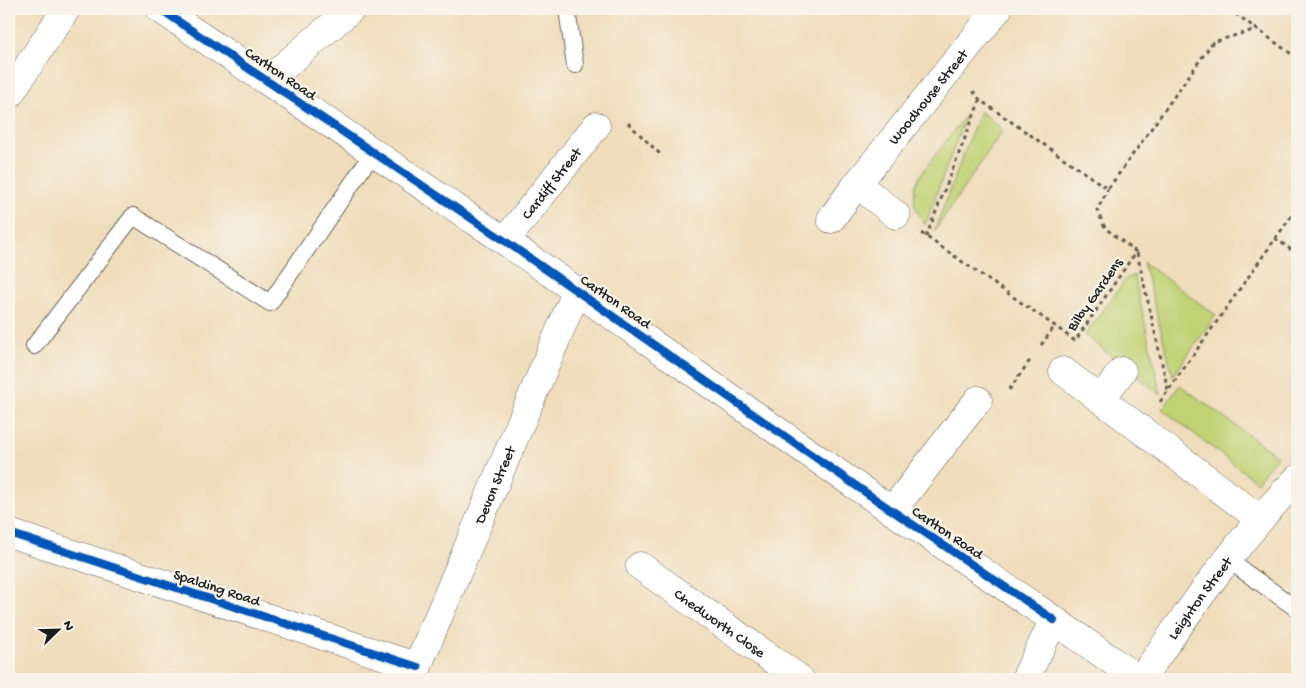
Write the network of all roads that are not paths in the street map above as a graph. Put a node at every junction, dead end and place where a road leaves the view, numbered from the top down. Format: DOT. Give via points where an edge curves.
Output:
graph roads {
  1 [pos="66,9"];
  2 [pos="160,9"];
  3 [pos="351,9"];
  4 [pos="567,9"];
  5 [pos="998,9"];
  6 [pos="575,65"];
  7 [pos="267,81"];
  8 [pos="9,95"];
  9 [pos="596,126"];
  10 [pos="373,153"];
  11 [pos="856,184"];
  12 [pos="896,215"];
  13 [pos="831,219"];
  14 [pos="505,240"];
  15 [pos="577,290"];
  16 [pos="34,346"];
  17 [pos="1063,370"];
  18 [pos="1122,371"];
  19 [pos="1101,399"];
  20 [pos="978,400"];
  21 [pos="1297,479"];
  22 [pos="892,511"];
  23 [pos="1260,520"];
  24 [pos="9,533"];
  25 [pos="1228,560"];
  26 [pos="640,566"];
  27 [pos="1297,609"];
  28 [pos="1054,620"];
  29 [pos="415,673"];
  30 [pos="800,679"];
  31 [pos="1025,679"];
  32 [pos="1139,679"];
  1 -- 8 [label="street"];
  2 -- 7 [label="street, Carlton Road"];
  3 -- 7 [label="street"];
  4 -- 6 [label="lane"];
  5 -- 11 [label="street, Woodhouse Street"];
  7 -- 10 [label="street, Carlton Road"];
  9 -- 14 [label="street, Cardiff Street"];
  10 -- 14 [label="street, Carlton Road"];
  10 -- 16 [label="lane" via="270,303 134,216"];
  11 -- 12 [label="street"];
  11 -- 13 [label="street, Woodhouse Street"];
  14 -- 15 [label="street, Carlton Road"];
  15 -- 22 [label="street, Carlton Road"];
  15 -- 29 [label="street, Devon Street"];
  17 -- 19 [label="street"];
  18 -- 19 [label="street"];
  19 -- 23 [label="street"];
  20 -- 22 [label="street"];
  21 -- 23 [label="street, Leighton Street"];
  22 -- 28 [label="street, Carlton Road"];
  23 -- 25 [label="street, Leighton Street"];
  24 -- 29 [label="street, Spalding Road"];
  25 -- 27 [label="lane"];
  25 -- 32 [label="street, Leighton Street"];
  26 -- 30 [label="street, Chedworth Close"];
  28 -- 31 [label="street"];
  28 -- 32 [label="street, Carlton Road"];
}
